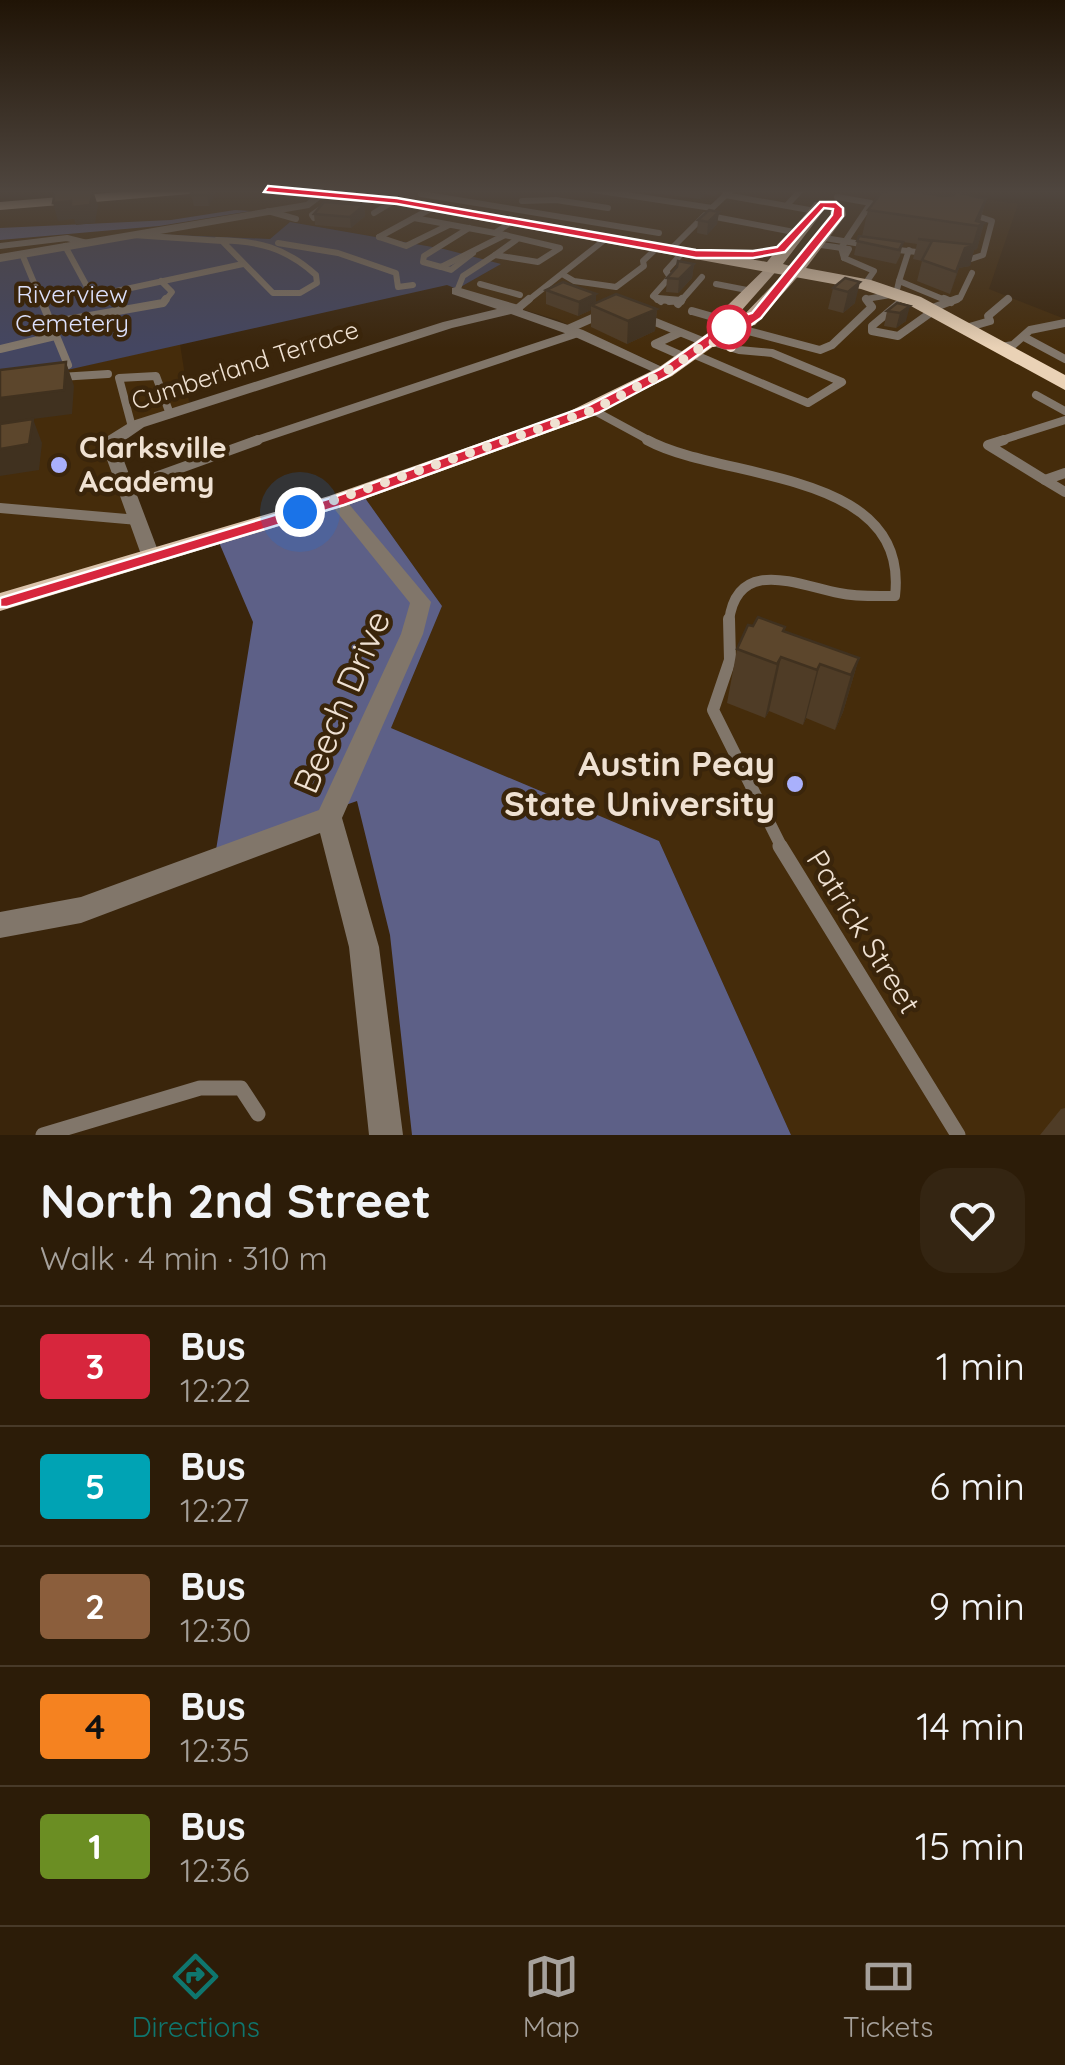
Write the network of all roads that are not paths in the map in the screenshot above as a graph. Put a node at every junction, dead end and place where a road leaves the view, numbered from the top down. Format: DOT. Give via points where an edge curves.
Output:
graph roads {
  1 [pos="26,243"];
  2 [pos="82,243"];
  3 [pos="223,243"];
  4 [pos="272,243"];
  5 [pos="445,243"];
  6 [pos="487,243"];
  7 [pos="512,243"];
  8 [pos="532,243"];
  9 [pos="587,243"];
  10 [pos="655,243"];
  11 [pos="677,243"];
  12 [pos="785,243"];
  13 [pos="791,243"];
  14 [pos="985,243"];
  15 [pos="814,244"];
  16 [pos="843,244"];
  17 [pos="0,246"];
  18 [pos="65,246"];
  19 [pos="673,247"];
  20 [pos="909,250"];
  21 [pos="22,254"];
  22 [pos="495,255"];
  23 [pos="940,255"];
  24 [pos="955,257"];
  25 [pos="0,258"];
  26 [pos="243,264"];
  27 [pos="771,268"];
  28 [pos="794,272"];
  29 [pos="972,272"];
  30 [pos="559,276"];
  31 [pos="702,277"];
  32 [pos="161,281"];
  33 [pos="716,284"];
  34 [pos="864,284"];
  35 [pos="413,285"];
  36 [pos="499,290"];
  37 [pos="457,291"];
  38 [pos="752,291"];
  39 [pos="482,292"];
  40 [pos="896,299"];
  41 [pos="1008,299"];
  42 [pos="518,302"];
  43 [pos="615,308"];
  44 [pos="692,311"];
  45 [pos="629,312"];
  46 [pos="932,312"];
  47 [pos="1065,322"];
  48 [pos="50,323"];
  49 [pos="732,324"];
  50 [pos="966,328"];
  51 [pos="573,331"];
  52 [pos="680,333"];
  53 [pos="55,336"];
  54 [pos="1024,336"];
  55 [pos="1000,348"];
  56 [pos="699,349"];
  57 [pos="0,350"];
  58 [pos="1065,358"];
  59 [pos="68,365"];
  60 [pos="665,372"];
  61 [pos="108,374"];
  62 [pos="45,379"];
  63 [pos="1065,384"];
  64 [pos="1036,394"];
  65 [pos="593,410"];
  66 [pos="1065,411"];
  67 [pos="170,414"];
  68 [pos="1065,420"];
  69 [pos="132,427"];
  70 [pos="1065,474"];
  71 [pos="1045,480"];
  72 [pos="128,487"];
  73 [pos="1065,492"];
  74 [pos="337,502"];
  75 [pos="0,508"];
  76 [pos="138,520"];
  77 [pos="150,556"];
  78 [pos="0,602"];
  79 [pos="330,818"];
  80 [pos="0,926"];
  81 [pos="258,1114"];
  82 [pos="43,1135"];
  83 [pos="386,1135"];
  84 [pos="958,1135"];
  1 -- 17 [label="lane"];
  2 -- 18 [label="street"];
  3 -- 26 [label="lane"];
  4 -- 26 [label="lane" via="312,270 317,284 269,292"];
  4 -- 35 [label="lane" via="342,256 396,274 398,287"];
  5 -- 6 [label="lane" via="423,262 451,270"];
  7 -- 22 [label="lane"];
  8 -- 22 [label="lane" via="560,248 538,262"];
  9 -- 30 [label="lane"];
  10 -- 19 [label="highway"];
  11 -- 19 [label="lane"];
  12 -- 19 [label="highway" via="753,254"];
  13 -- 27 [label="highway"];
  14 -- 24 [label="lane" via="980,258"];
  15 -- 16 [label="lane"];
  15 -- 28 [label="highway"];
  15 -- 34 [label="highway"];
  16 -- 20 [label="lane"];
  16 -- 34 [label="lane" via="844,258 874,271"];
  18 -- 21 [label="street"];
  18 -- 32 [label="lane" via="92,294"];
  19 -- 27 [label="highway"];
  19 -- 30 [label="lane" via="643,261 616,287"];
  19 -- 31 [label="lane" via="670,277 650,300 675,306"];
  20 -- 23 [label="lane"];
  20 -- 40 [label="lane"];
  21 -- 25 [label="street"];
  21 -- 48 [label="lane"];
  22 -- 37 [label="lane" via="463,276"];
  26 -- 32 [label="lane"];
  27 -- 28 [label="highway"];
  27 -- 38 [label="main road"];
  28 -- 34 [label="highway"];
  28 -- 49 [label="main road" via="757,316"];
  29 -- 46 [label="lane" via="960,298"];
  30 -- 42 [label="lane"];
  32 -- 48 [label="lane" via="172,292 163,303"];
  33 -- 38 [label="lane"];
  34 -- 40 [label="highway"];
  36 -- 39 [label="lane"];
  36 -- 39 [label="lane"];
  36 -- 42 [label="lane"];
  37 -- 39 [label="street"];
  38 -- 49 [label="main road" via="732,310"];
  39 -- 42 [label="street"];
  40 -- 46 [label="highway"];
  40 -- 46 [label="lane" via="876,329 884,335 900,335"];
  40 -- 49 [label="lane" via="866,300 872,307 826,348 801,347"];
  41 -- 50 [label="lane" via="988,315 990,321"];
  42 -- 51 [label="street"];
  42 -- 67 [label="street, Cumberland Terrace"];
  43 -- 51 [label="lane"];
  44 -- 49 [label="lane"];
  45 -- 52 [label="lane"];
  46 -- 50 [label="highway"];
  47 -- 54 [label="lane"];
  48 -- 53 [label="lane"];
  49 -- 56 [label="main road"];
  50 -- 55 [label="highway"];
  51 -- 60 [label="street"];
  51 -- 72 [label="lane"];
  52 -- 56 [label="lane"];
  52 -- 56 [label="lane" via="655,344"];
  53 -- 57 [label="lane"];
  53 -- 59 [label="lane"];
  54 -- 55 [label="lane"];
  54 -- 58 [label="lane"];
  55 -- 63 [label="highway"];
  56 -- 56 [label="lane" via="808,403 842,382 772,353"];
  56 -- 60 [label="main road"];
  60 -- 65 [label="main road"];
  61 -- 62 [label="lane"];
  64 -- 66 [label="lane"];
  65 -- 74 [label="main road"];
  65 -- 84 [label="lane, Patrick Street" via="650,444 696,461 820,486 860,510 884,538 898,579 896,596 862,597 777,577 752,581 736,595 728,633 732,654 712,710 779,844"];
  67 -- 69 [label="street, Cumberland Terrace"];
  67 -- 69 [label="lane" via="156,376 120,378"];
  68 -- 71 [label="lane" via="988,445"];
  69 -- 72 [label="street, Cumberland Terrace" via="109,442"];
  70 -- 71 [label="lane"];
  71 -- 73 [label="lane"];
  72 -- 76 [label="street, Cumberland Terrace"];
  74 -- 77 [label="main road"];
  74 -- 79 [label="street, Beech Drive" via="422,602"];
  75 -- 76 [label="lane"];
  76 -- 77 [label="street, Cumberland Terrace"];
  77 -- 78 [label="main road"];
  79 -- 80 [label="street" via="81,910"];
  79 -- 83 [label="street, Beech Drive" via="364,947"];
  81 -- 82 [label="lane" via="242,1088 200,1088"];
}
